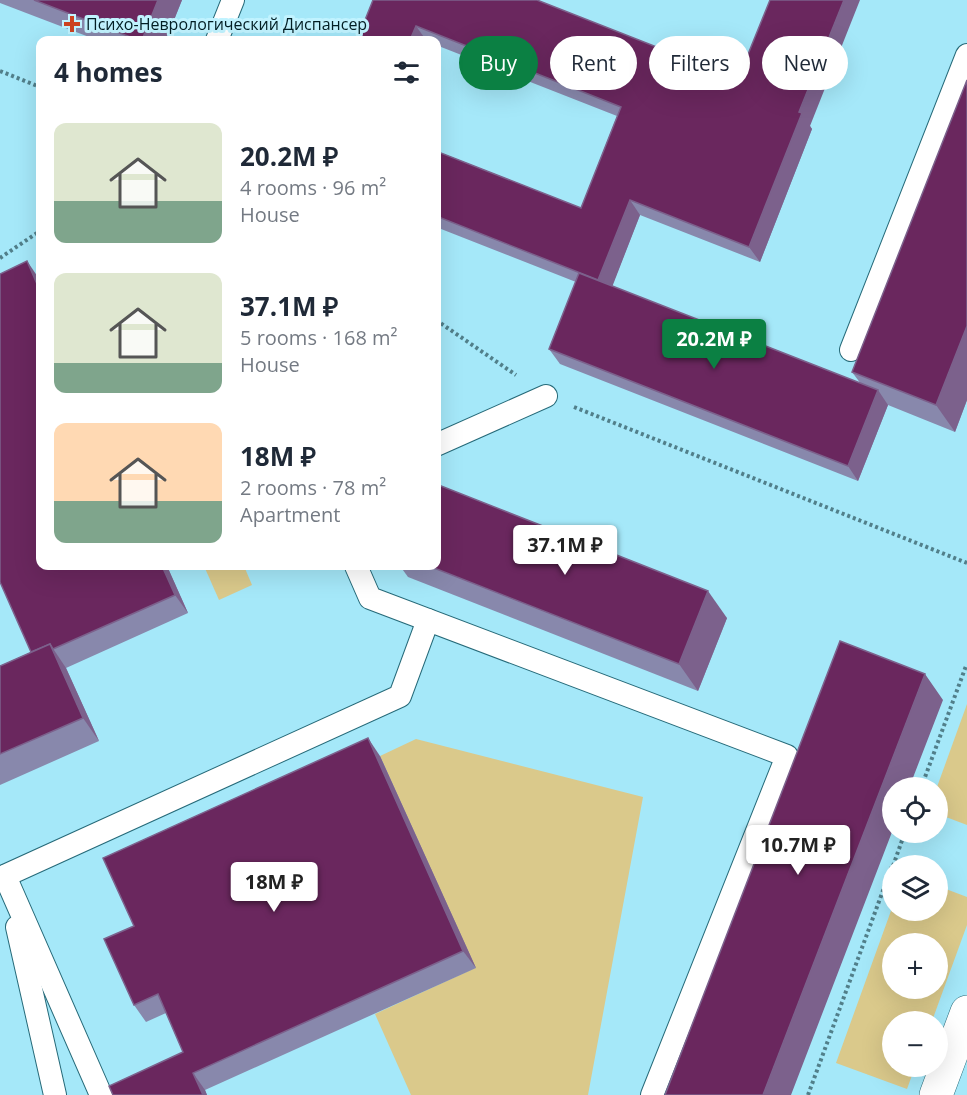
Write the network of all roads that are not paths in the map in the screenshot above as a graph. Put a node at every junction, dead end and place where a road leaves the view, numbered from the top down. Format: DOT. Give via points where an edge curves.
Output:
graph roads {
  1 [pos="233,0"];
  2 [pos="220,36"];
  3 [pos="967,55"];
  4 [pos="851,350"];
  5 [pos="546,396"];
  6 [pos="441,443"];
  7 [pos="358,570"];
  8 [pos="428,620"];
  9 [pos="3,877"];
  10 [pos="967,1012"];
  11 [pos="55,1095"];
  12 [pos="101,1095"];
  13 [pos="652,1095"];
  14 [pos="936,1095"];
  1 -- 2 [label="lane"];
  3 -- 4 [label="lane"];
  5 -- 6 [label="lane"];
  7 -- 8 [label="lane" via="369,597"];
  8 -- 9 [label="lane" via="400,696"];
  8 -- 13 [label="lane" via="787,756"];
  9 -- 11 [label="lane"];
  9 -- 12 [label="lane"];
  10 -- 14 [label="street"];
}
